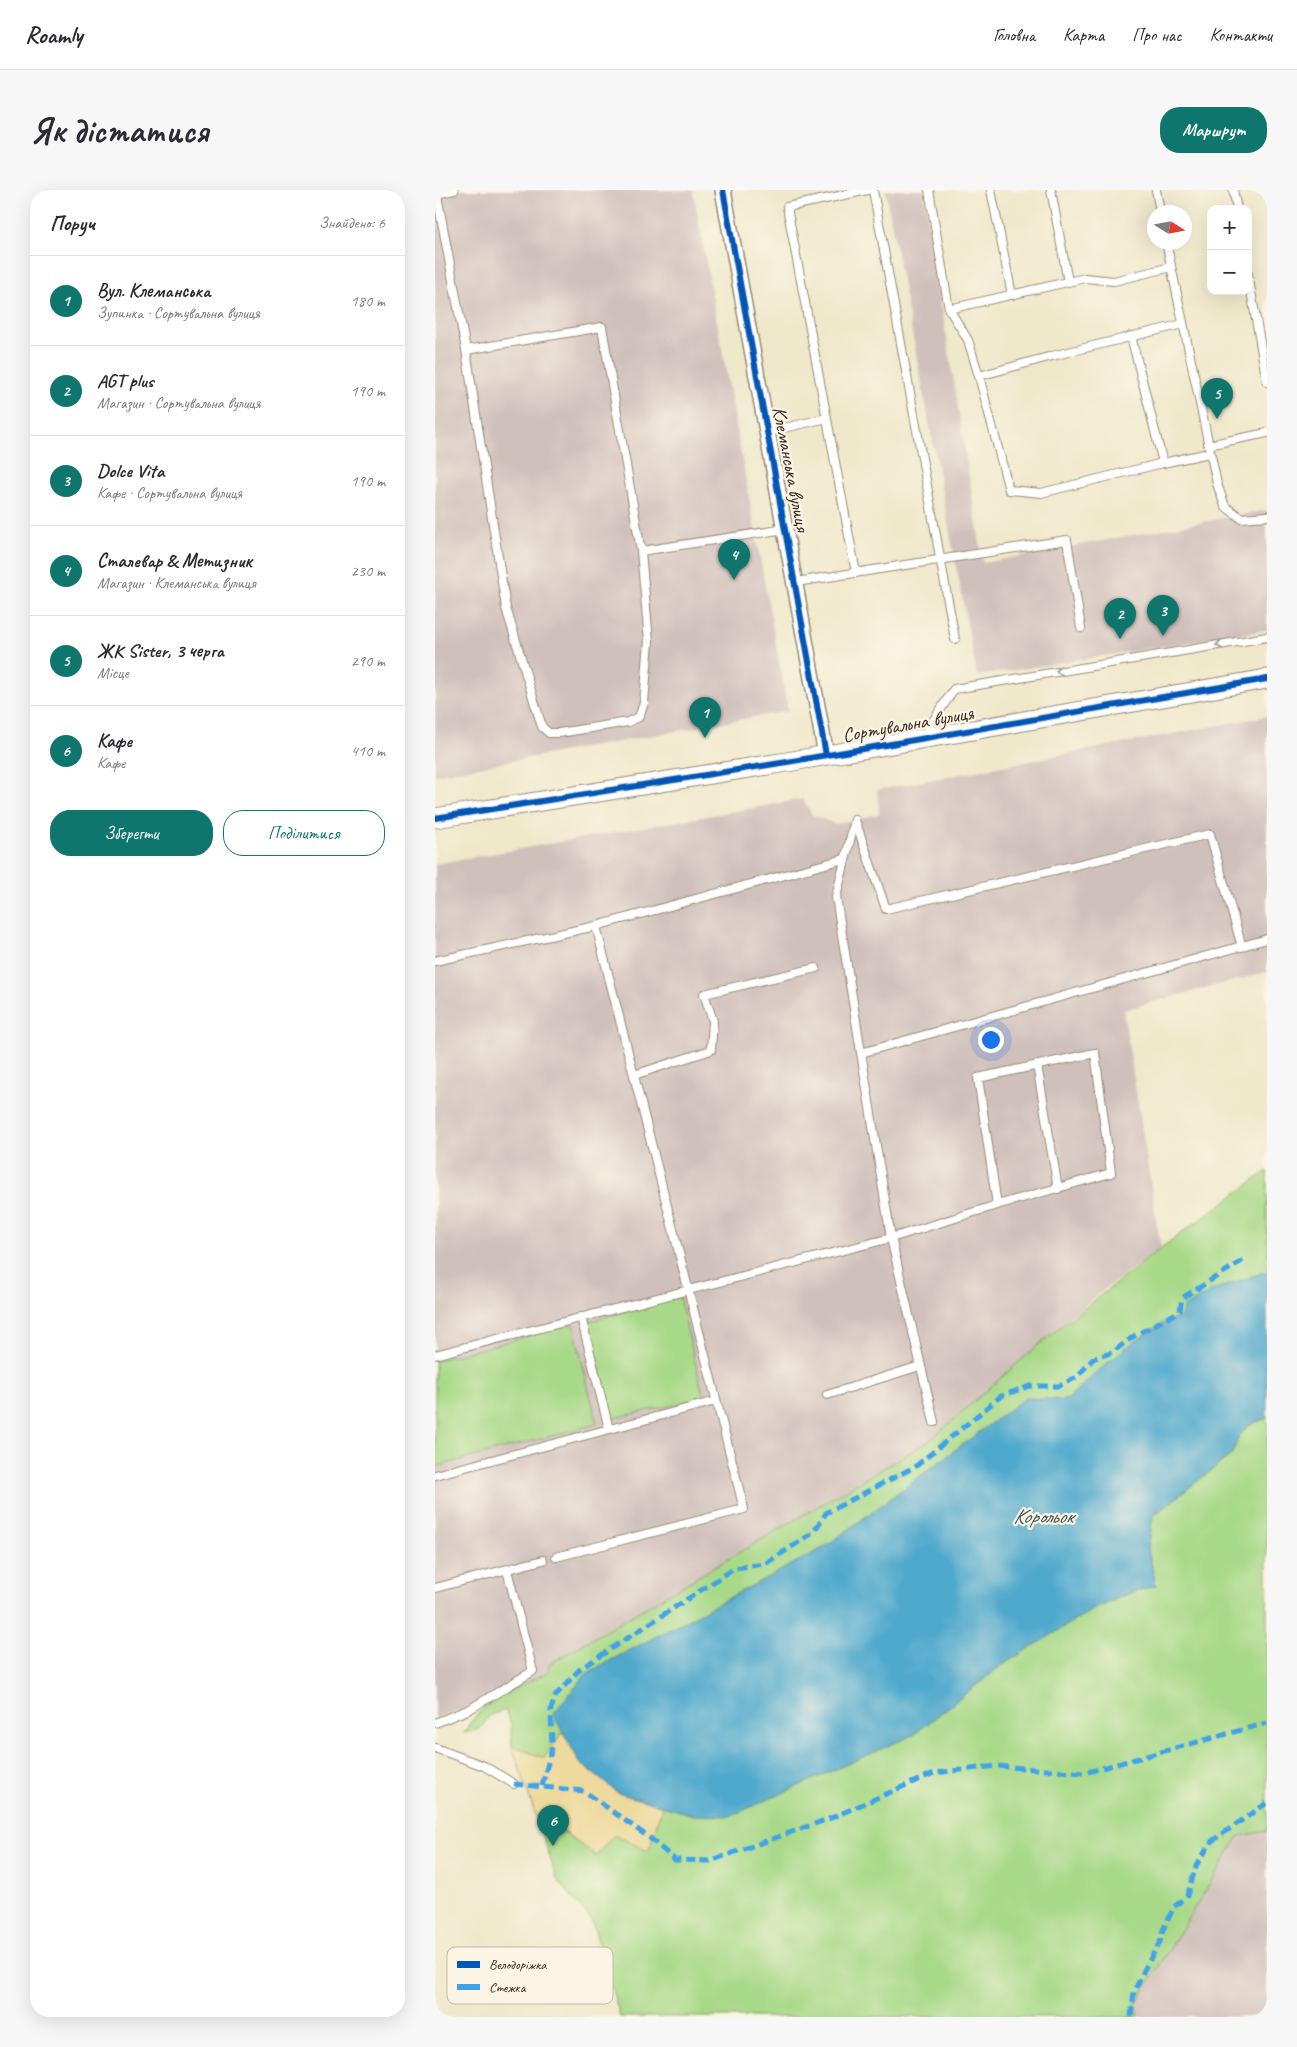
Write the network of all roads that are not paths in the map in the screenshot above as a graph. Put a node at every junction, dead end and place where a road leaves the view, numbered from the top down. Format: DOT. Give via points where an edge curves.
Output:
graph roads {
  1 [pos="454,190"];
  2 [pos="723,190"];
  3 [pos="868,190"];
  4 [pos="873,190"];
  5 [pos="929,190"];
  6 [pos="991,190"];
  7 [pos="1051,190"];
  8 [pos="1155,190"];
  9 [pos="1233,190"];
  10 [pos="436,192"];
  11 [pos="1158,205"];
  12 [pos="1236,205"];
  13 [pos="1168,250"];
  14 [pos="1171,267"];
  15 [pos="1068,282"];
  16 [pos="1012,295"];
  17 [pos="1252,295"];
  18 [pos="949,309"];
  19 [pos="1183,324"];
  20 [pos="1131,336"];
  21 [pos="466,350"];
  22 [pos="979,376"];
  23 [pos="1267,382"];
  24 [pos="827,418"];
  25 [pos="767,432"];
  26 [pos="1267,433"];
  27 [pos="1209,449"];
  28 [pos="1163,463"];
  29 [pos="1267,516"];
  30 [pos="786,529"];
  31 [pos="641,552"];
  32 [pos="941,560"];
  33 [pos="856,573"];
  34 [pos="796,582"];
  35 [pos="1081,628"];
  36 [pos="1267,637"];
  37 [pos="955,639"];
  38 [pos="1267,679"];
  39 [pos="921,739"];
  40 [pos="826,755"];
  41 [pos="435,818"];
  42 [pos="844,859"];
  43 [pos="596,926"];
  44 [pos="1267,939"];
  45 [pos="1242,947"];
  46 [pos="435,961"];
  47 [pos="816,968"];
  48 [pos="861,1053"];
  49 [pos="1037,1065"];
  50 [pos="634,1075"];
  51 [pos="1057,1189"];
  52 [pos="997,1205"];
  53 [pos="891,1238"];
  54 [pos="688,1288"];
  55 [pos="581,1317"];
  56 [pos="435,1355"];
  57 [pos="920,1366"];
  58 [pos="827,1395"];
  59 [pos="716,1401"];
  60 [pos="934,1422"];
  61 [pos="609,1429"];
  62 [pos="435,1475"];
  63 [pos="556,1557"];
  64 [pos="543,1560"];
  65 [pos="507,1570"];
  66 [pos="435,1588"];
  67 [pos="435,1723"];
  68 [pos="435,1748"];
  69 [pos="514,1784"];
  1 -- 10 [label="lane"];
  2 -- 25 [label="street, Клеманська вулиця"];
  3 -- 24 [label="lane" via="787,207"];
  4 -- 32 [label="lane"];
  5 -- 18 [label="lane"];
  6 -- 16 [label="lane"];
  7 -- 15 [label="lane"];
  8 -- 11 [label="lane"];
  9 -- 12 [label="lane"];
  10 -- 21 [label="lane"];
  13 -- 14 [label="lane"];
  14 -- 15 [label="lane" via="1113,281 1085,278"];
  14 -- 19 [label="lane"];
  15 -- 16 [label="lane"];
  16 -- 18 [label="lane"];
  17 -- 23 [label="lane"];
  18 -- 22 [label="lane" via="968,340"];
  19 -- 20 [label="lane"];
  19 -- 27 [label="lane"];
  20 -- 22 [label="lane"];
  20 -- 28 [label="lane"];
  21 -- 31 [label="lane" via="601,327"];
  21 -- 31 [label="lane" via="505,608 542,727 549,733 628,722 639,717 644,703 649,641"];
  22 -- 28 [label="lane" via="1009,490 1041,494"];
  24 -- 25 [label="lane"];
  24 -- 33 [label="lane"];
  25 -- 30 [label="street, Клеманська вулиця"];
  26 -- 27 [label="lane"];
  27 -- 28 [label="lane"];
  27 -- 29 [label="lane" via="1225,506 1241,518"];
  30 -- 31 [label="lane"];
  30 -- 34 [label="street, Клеманська вулиця"];
  32 -- 33 [label="lane"];
  32 -- 35 [label="lane" via="1067,540"];
  32 -- 37 [label="lane"];
  33 -- 34 [label="lane"];
  34 -- 40 [label="street, Клеманська вулиця"];
  36 -- 39 [label="lane, one-way" via="954,688"];
  38 -- 39 [label="street, Сортувальна вулиця"];
  39 -- 40 [label="street, Сортувальна вулиця"];
  40 -- 41 [label="street, Сортувальна вулиця"];
  42 -- 43 [label="lane"];
  42 -- 45 [label="lane" via="855,820 886,909 1209,834"];
  42 -- 48 [label="lane" via="836,897"];
  43 -- 46 [label="lane"];
  43 -- 50 [label="lane"];
  44 -- 45 [label="lane"];
  45 -- 48 [label="lane"];
  47 -- 50 [label="lane" via="705,994 713,1021 711,1050"];
  48 -- 53 [label="lane"];
  49 -- 51 [label="lane"];
  49 -- 51 [label="lane" via="1095,1053 1111,1173"];
  49 -- 52 [label="lane" via="978,1078"];
  50 -- 54 [label="lane"];
  51 -- 52 [label="lane"];
  52 -- 53 [label="lane"];
  53 -- 54 [label="lane"];
  53 -- 57 [label="lane"];
  54 -- 55 [label="lane"];
  54 -- 59 [label="lane"];
  55 -- 56 [label="lane"];
  55 -- 61 [label="lane"];
  57 -- 58 [label="lane"];
  57 -- 60 [label="lane"];
  59 -- 61 [label="lane"];
  59 -- 63 [label="lane" via="744,1509"];
  61 -- 62 [label="lane"];
  64 -- 65 [label="lane"];
  65 -- 66 [label="lane"];
  65 -- 67 [label="lane" via="533,1671 470,1709"];
  68 -- 69 [label="lane" via="484,1766"];
}
